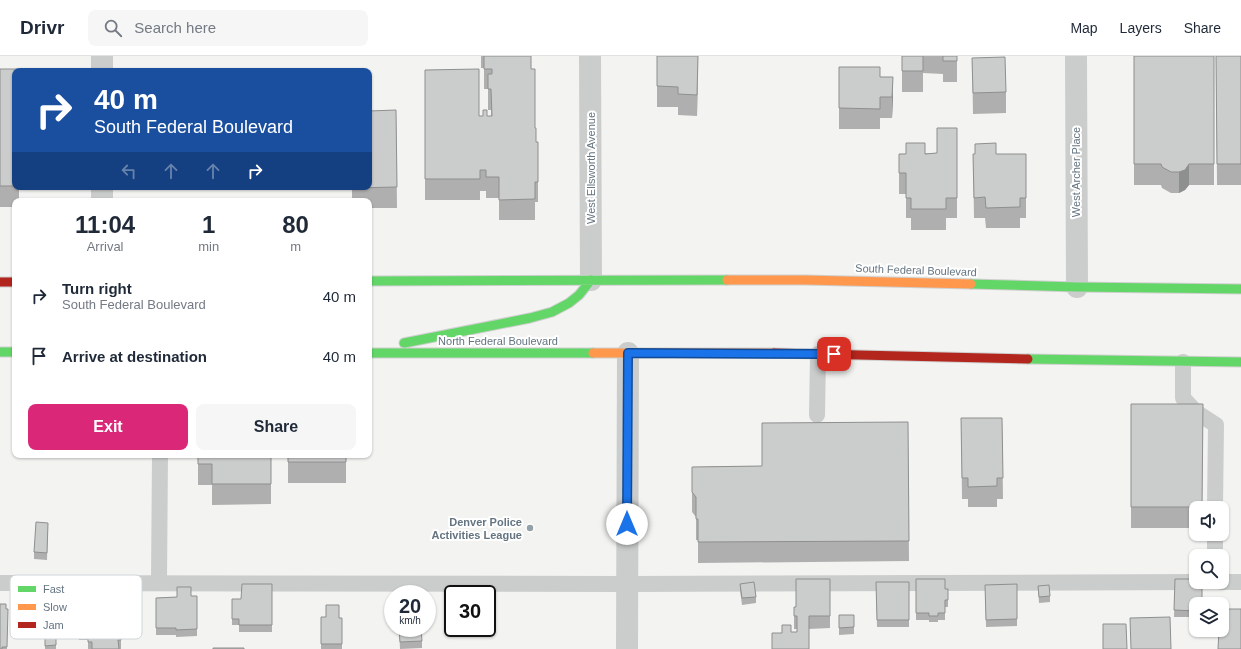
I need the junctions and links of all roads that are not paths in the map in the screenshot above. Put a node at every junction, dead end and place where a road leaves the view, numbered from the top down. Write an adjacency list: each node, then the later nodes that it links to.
1 (102, 56): 4 (street)
2 (590, 56): 5 (street, West Ellsworth Avenue)
3 (1076, 56): 9 (street, West Archer Place)
4 (102, 68)
5 (591, 280): 6 (main road); 9 (main road, South Federal Boulevard); 11 (main road)
6 (372, 281)
7 (0, 282): 8 (main road)
8 (12, 282)
9 (1077, 287): 10 (main road, South Federal Boulevard)
10 (1241, 289)
11 (372, 348)
12 (0, 352): 13 (main road)
13 (12, 352)
14 (372, 353): 15 (main road, North Federal Boulevard)
15 (628, 353): 16 (main road); 27 (street)
16 (818, 354): 17 (main road); 19 (lane)
17 (1183, 362): 18 (main road); 21 (lane)
18 (1241, 362)
19 (817, 415)
20 (160, 458): 26 (lane)
21 (1215, 501)
22 (1189, 582): 27 (lane)
23 (1229, 582): 24 (lane)
24 (1241, 582)
25 (142, 583): 26 (lane)
26 (159, 583): 27 (lane)
27 (627, 584): 28 (street)
28 (627, 649)

